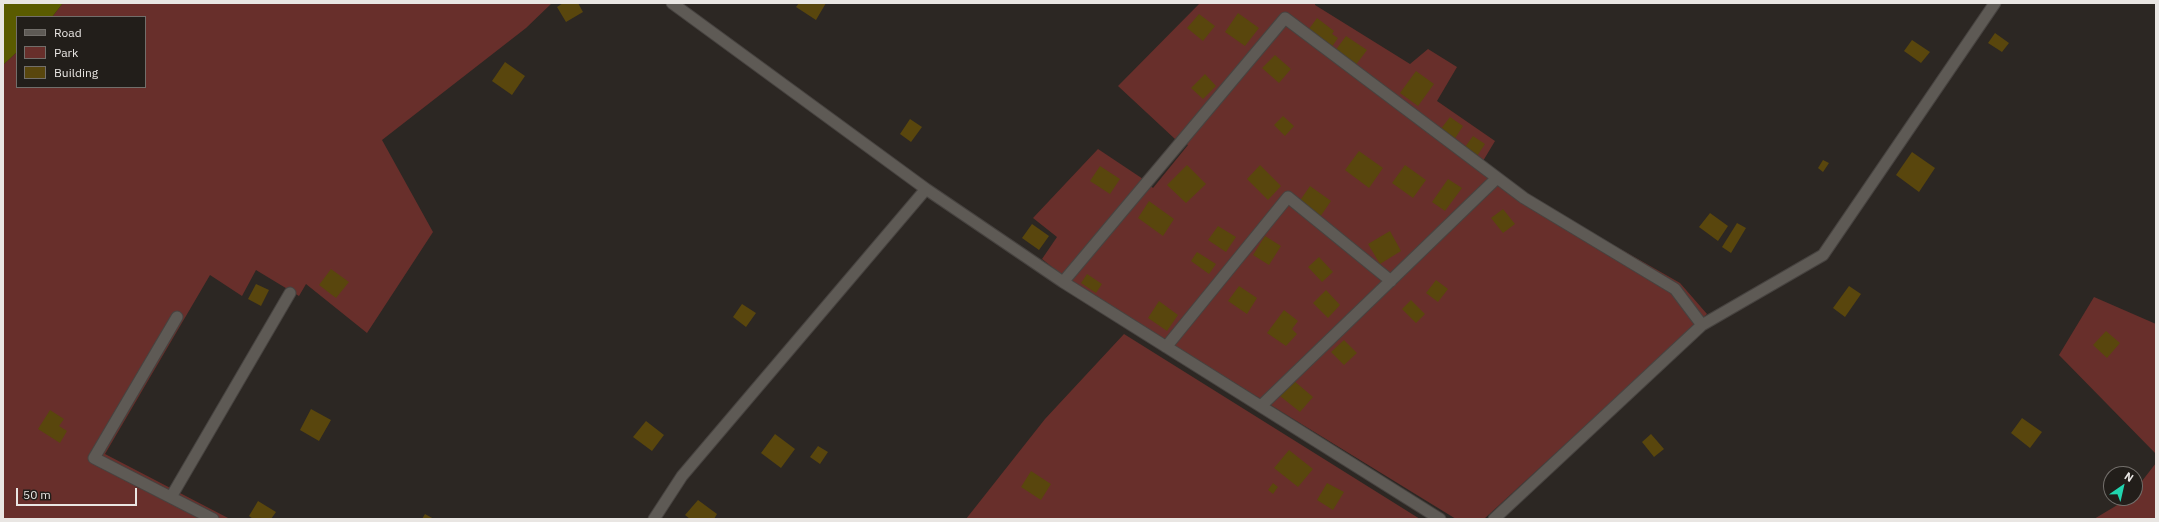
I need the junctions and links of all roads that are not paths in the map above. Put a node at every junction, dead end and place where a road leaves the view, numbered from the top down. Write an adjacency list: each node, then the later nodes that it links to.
1 (672, 3): 4 (street)
2 (1995, 3): 9 (street)
3 (1497, 178): 5 (street); 6 (street); 9 (street)
4 (926, 189): 6 (street); 14 (street)
5 (1391, 281): 10 (street); 11 (street)
6 (1062, 282): 10 (street)
7 (290, 293): 12 (street)
8 (177, 317): 12 (street)
9 (1702, 324): 16 (street)
10 (1166, 347): 11 (street)
11 (1261, 406): 15 (street)
12 (171, 497): 13 (street)
13 (213, 519)
14 (654, 519)
15 (1440, 519)
16 (1494, 519)

